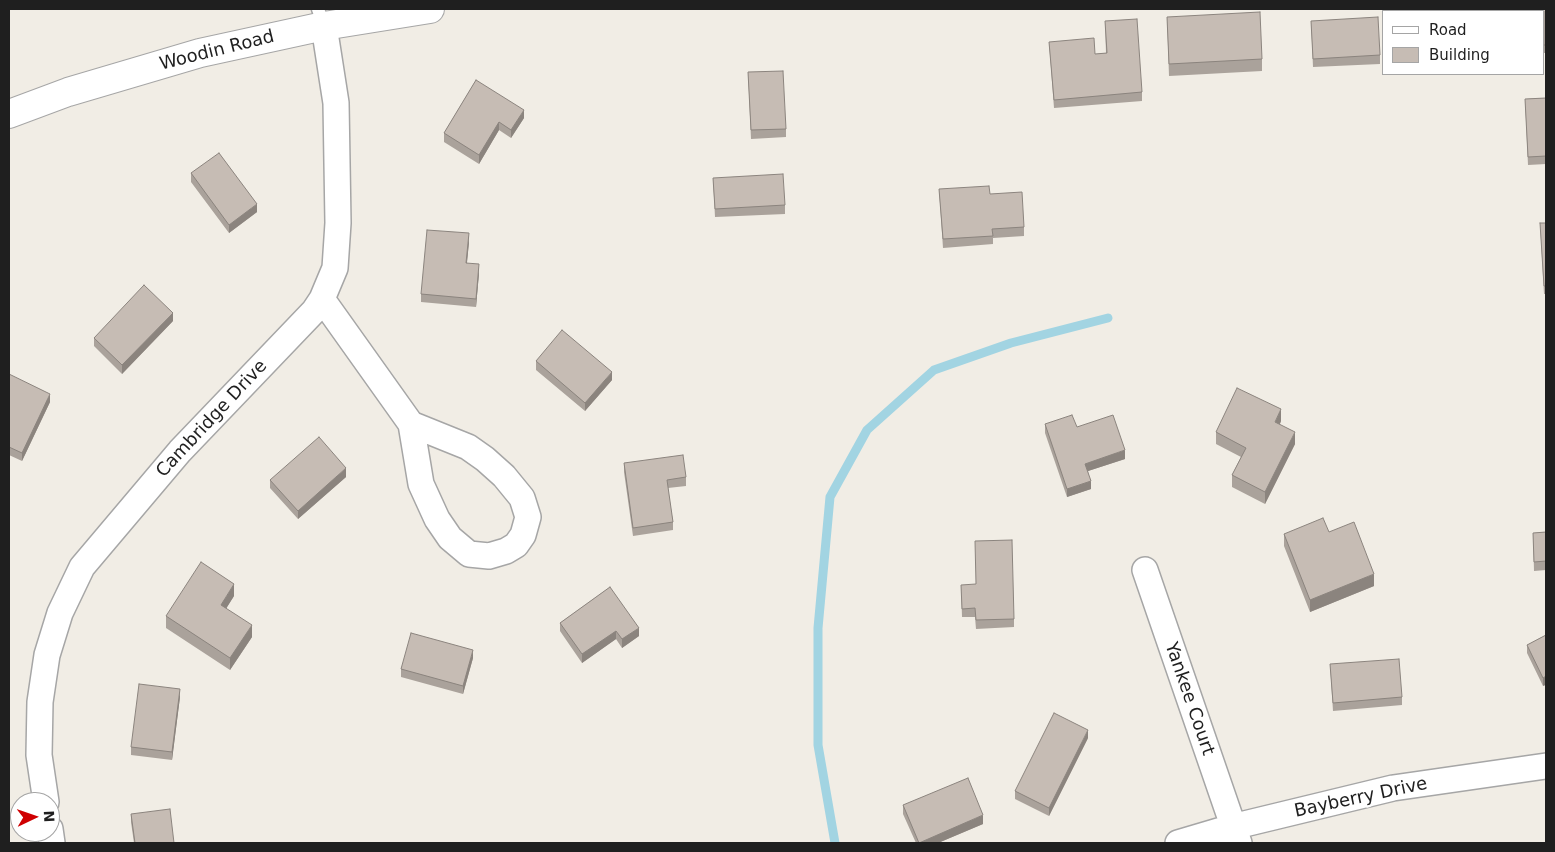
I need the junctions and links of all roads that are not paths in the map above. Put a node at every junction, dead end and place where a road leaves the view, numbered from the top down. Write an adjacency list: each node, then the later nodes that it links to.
1 (430, 9): 2 (street, Woodin Road)
2 (321, 18): 3 (street, Woodin Road); 4 (street, Cambridge Drive)
3 (9, 114)
4 (322, 299): 5 (street); 8 (street, Cambridge Drive)
5 (411, 424): 5 (street)
6 (1145, 570): 9 (street, Yankee Court)
7 (1546, 766): 9 (street, Bayberry Drive)
8 (45, 792)
9 (1236, 835): 10 (street, Bayberry Drive)
10 (1178, 843)

